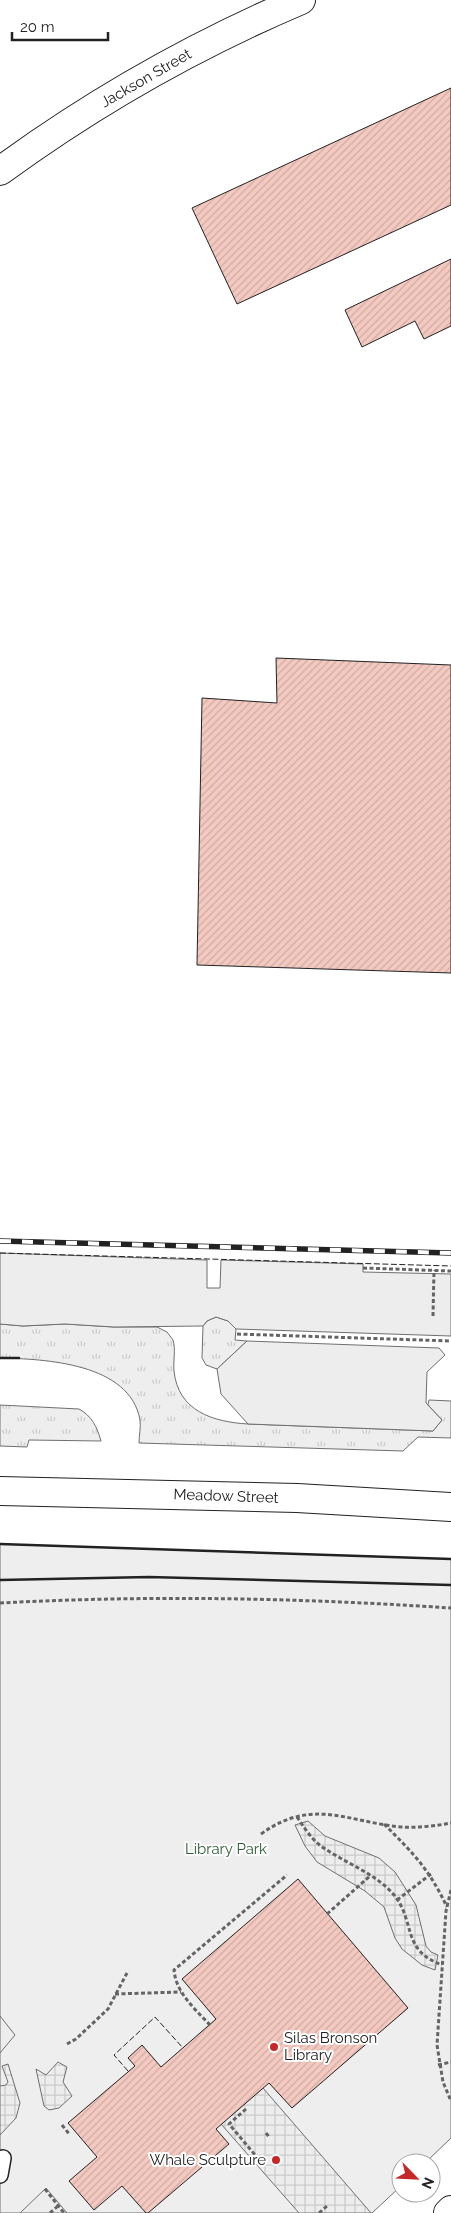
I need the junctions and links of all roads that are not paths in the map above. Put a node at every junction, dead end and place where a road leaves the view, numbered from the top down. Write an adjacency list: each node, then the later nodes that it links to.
1 (301, 0): 2 (main road, Jackson Street)
2 (0, 171)
3 (0, 1491): 4 (main road, Meadow Street)
4 (451, 1508)
5 (3, 2158): 6 (lane)
6 (0, 2175)
7 (451, 2210): 8 (main road)
8 (448, 2213)

